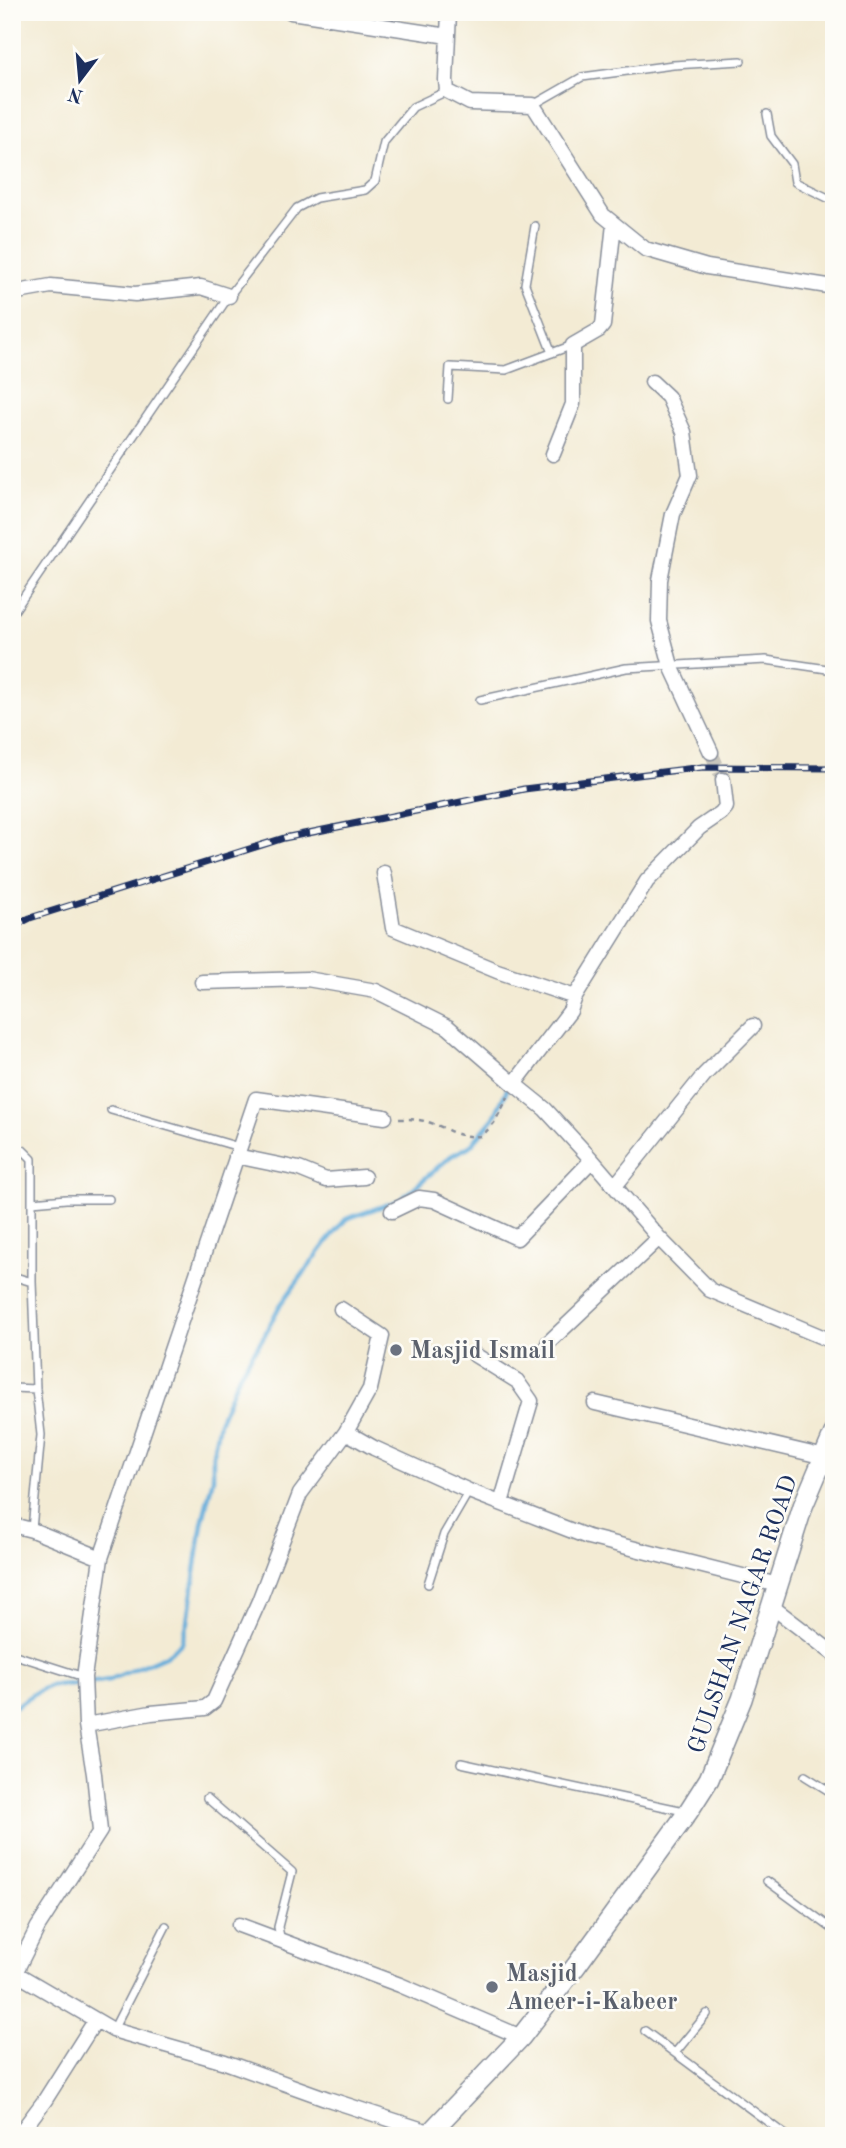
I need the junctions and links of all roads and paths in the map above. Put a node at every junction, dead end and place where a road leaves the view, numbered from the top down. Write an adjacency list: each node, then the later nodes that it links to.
1 (291, 12): 3 (street)
2 (449, 12): 3 (street)
3 (448, 36): 5 (street)
4 (741, 61): 6 (lane)
5 (447, 91): 6 (street); 13 (lane)
6 (533, 105): 9 (street)
7 (767, 114): 8 (lane)
8 (834, 201)
9 (614, 224): 11 (street); 14 (street)
10 (535, 226): 15 (lane)
11 (834, 287)
12 (12, 293): 13 (street)
13 (229, 296): 19 (lane)
14 (573, 345): 15 (lane); 18 (street)
15 (552, 354): 17 (lane)
16 (652, 382): 20 (street)
17 (448, 399)
18 (553, 454)
19 (12, 614)
20 (671, 666): 21 (lane); 22 (lane); 23 (street)
21 (834, 670)
22 (480, 700)
23 (711, 752)
24 (723, 780): 27 (street)
25 (384, 873): 27 (street)
26 (202, 982): 29 (street)
27 (575, 997): 29 (street)
28 (753, 1026): 36 (street)
29 (514, 1084): 31 (path); 34 (street)
30 (111, 1110): 33 (lane)
31 (385, 1117): 33 (street)
32 (12, 1148): 38 (lane)
33 (237, 1152): 35 (street); 57 (street)
34 (592, 1160): 36 (street); 39 (street)
35 (364, 1177)
36 (615, 1186): 40 (street)
37 (109, 1199): 38 (lane)
38 (32, 1202): 42 (lane)
39 (392, 1211)
40 (659, 1238): 44 (street); 45 (street)
41 (12, 1276): 42 (lane)
42 (32, 1282): 48 (lane)
43 (341, 1309): 50 (street)
44 (834, 1342)
45 (548, 1343)
46 (475, 1355): 54 (street)
47 (12, 1388): 48 (lane)
48 (36, 1389): 56 (lane)
49 (595, 1403): 52 (street)
50 (346, 1432): 53 (street); 64 (street)
51 (834, 1433): 52 (street, GULSHAN NAGAR ROAD)
52 (825, 1457): 59 (street, GULSHAN NAGAR ROAD)
53 (469, 1491): 54 (street); 58 (lane)
54 (501, 1503): 59 (street)
55 (12, 1525): 56 (street)
56 (32, 1530): 57 (street)
57 (101, 1558): 63 (street)
58 (428, 1584)
59 (778, 1585): 60 (street, GULSHAN NAGAR ROAD)
60 (771, 1606): 62 (street); 69 (street, GULSHAN NAGAR ROAD)
61 (12, 1654): 63 (lane)
62 (834, 1654)
63 (84, 1677): 64 (street)
64 (86, 1725): 75 (street)
65 (461, 1763): 69 (lane)
66 (805, 1776): 67 (lane)
67 (834, 1794)
68 (207, 1798): 74 (lane)
69 (688, 1812): 80 (street, GULSHAN NAGAR ROAD)
70 (767, 1881): 73 (lane)
71 (239, 1925): 74 (street)
72 (166, 1926): 78 (lane)
73 (834, 1930)
74 (281, 1941): 80 (street)
75 (14, 1972): 77 (street)
76 (707, 2014): 81 (lane)
77 (95, 2021): 78 (street); 83 (street)
78 (113, 2030): 82 (street)
79 (645, 2031): 81 (lane)
80 (521, 2037): 82 (street, GULSHAN NAGAR ROAD)
81 (675, 2053): 84 (lane)
82 (428, 2134)
83 (18, 2136)
84 (787, 2136)

